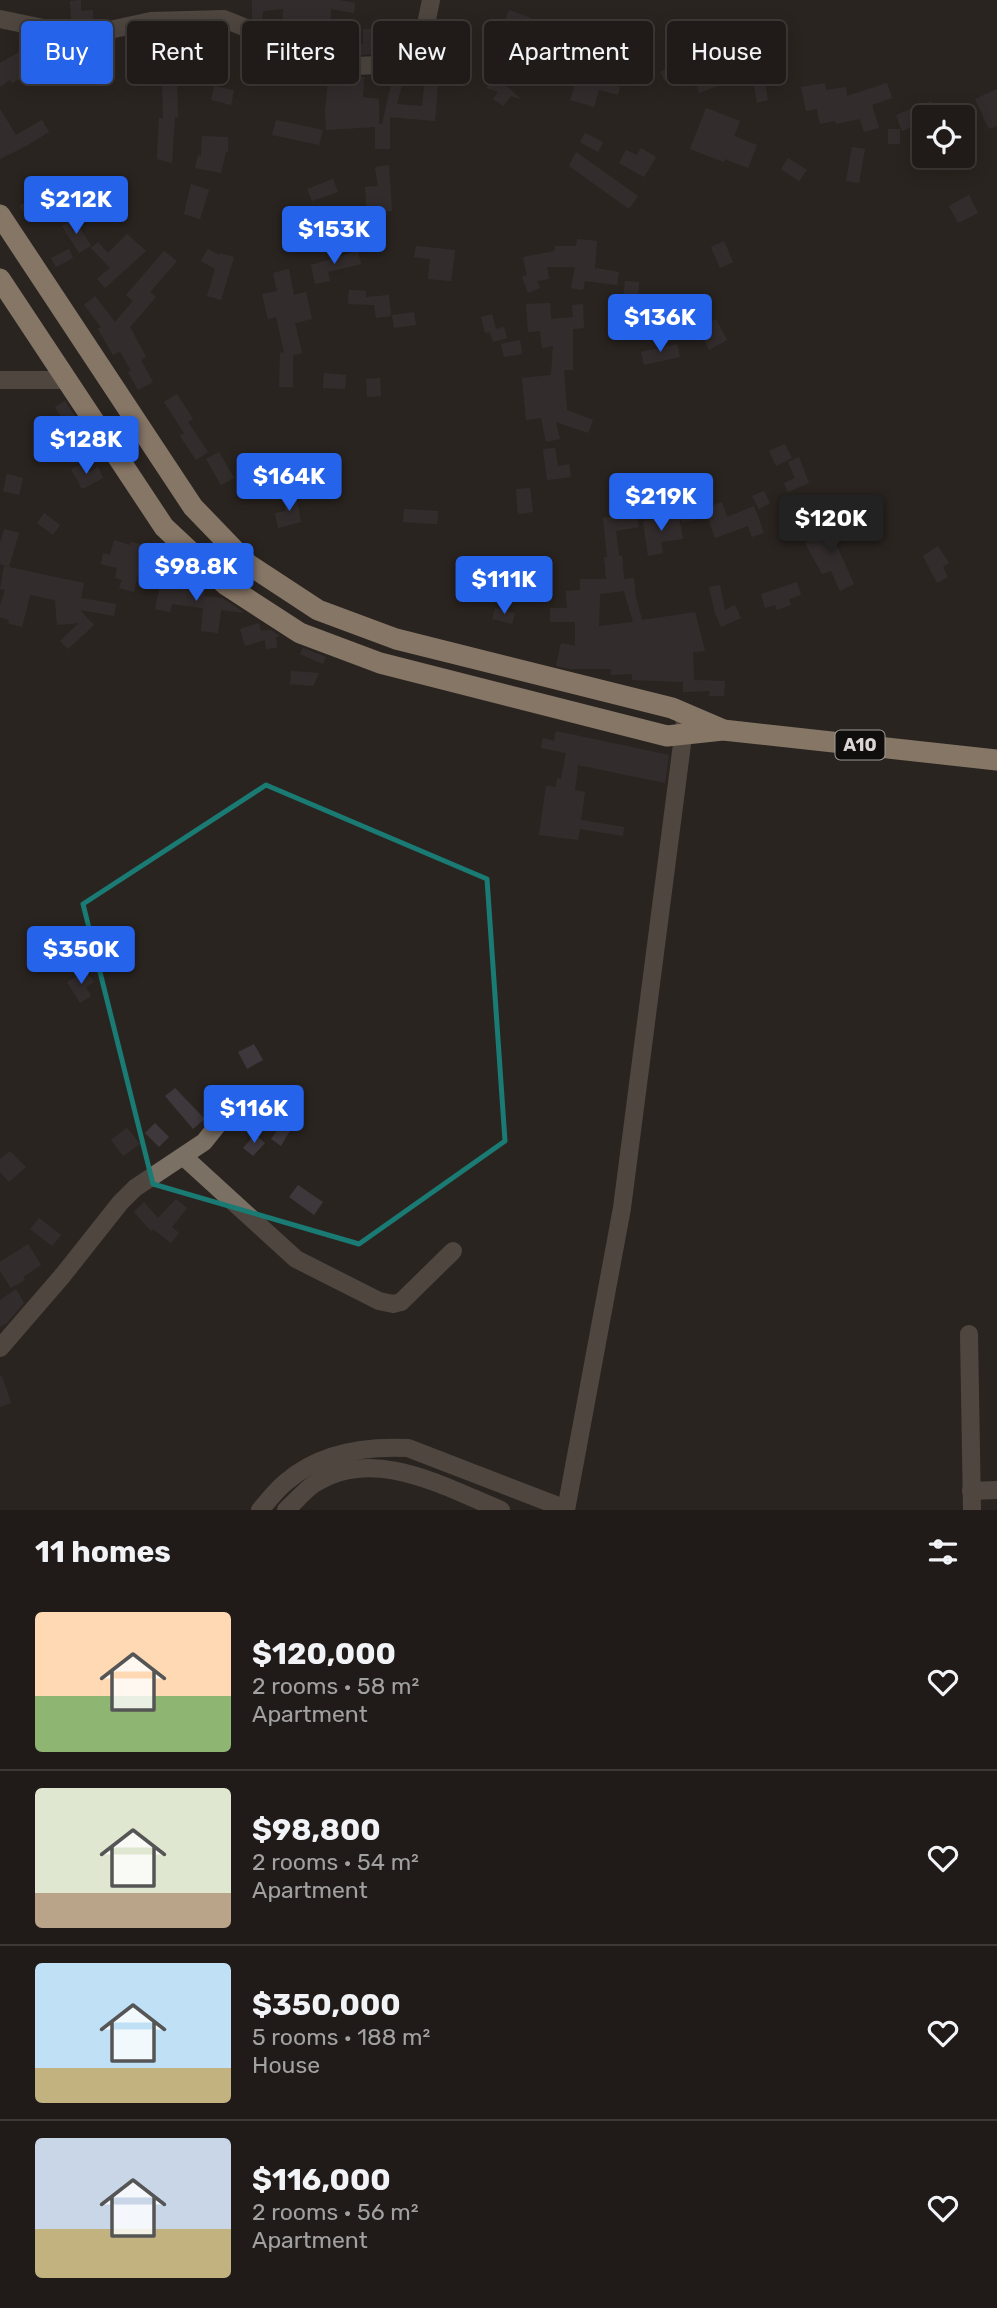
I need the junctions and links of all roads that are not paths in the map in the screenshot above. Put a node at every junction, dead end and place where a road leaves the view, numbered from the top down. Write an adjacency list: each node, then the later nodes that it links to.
1 (431, 0): 2 (street)
2 (0, 19)
3 (0, 215): 5 (highway, A10)
4 (0, 279): 6 (highway, A10)
5 (89, 350): 6 (highway); 8 (highway, A10)
6 (62, 374): 7 (street); 9 (highway, A10)
7 (0, 380)
8 (193, 507): 9 (highway); 10 (highway, A10)
9 (164, 527): 10 (highway, A10)
10 (684, 724): 11 (highway, A10); 24 (street)
11 (997, 760)
12 (232, 1107): 13 (street)
13 (184, 1157): 14 (street); 16 (street)
14 (453, 1251)
15 (969, 1334): 20 (street)
16 (0, 1348)
17 (422, 1454): 18 (street); 21 (street); 24 (street)
18 (414, 1474): 22 (street); 23 (street)
19 (997, 1490): 20 (street)
20 (971, 1491): 25 (street)
21 (260, 1510)
22 (286, 1510)
23 (501, 1510)
24 (566, 1510)
25 (972, 1510)

